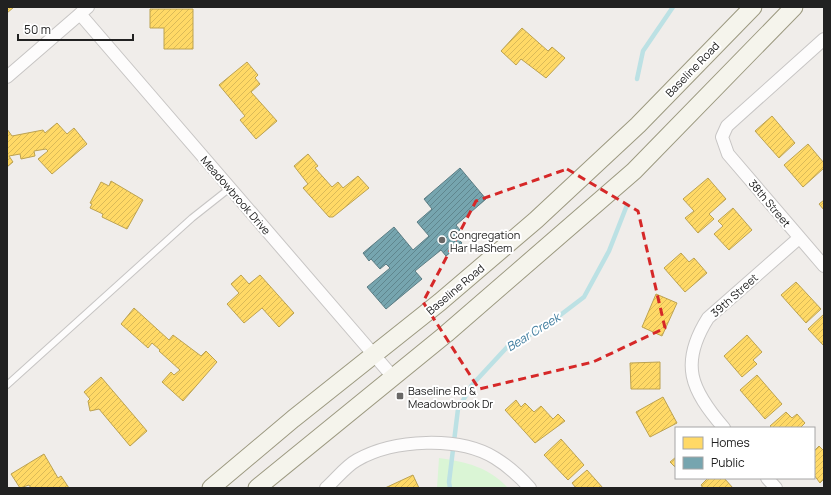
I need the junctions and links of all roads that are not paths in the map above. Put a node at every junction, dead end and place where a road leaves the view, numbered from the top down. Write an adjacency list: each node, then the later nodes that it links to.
1 (753, 7): 9 (main road, Baseline Road)
2 (794, 7): 10 (main road)
3 (84, 10): 5 (street); 6 (street, Meadowbrook Drive)
4 (824, 39): 7 (street, 38th Street)
5 (7, 77)
6 (230, 188): 9 (street, Meadowbrook Drive); 11 (lane)
7 (799, 238): 8 (street, 38th Street); 12 (street, 39th Street)
8 (824, 266)
9 (374, 354): 10 (street, Meadowbrook Drive); 14 (main road, Baseline Road)
10 (393, 376): 15 (main road)
11 (7, 385)
12 (723, 427)
13 (768, 479): 18 (street)
14 (210, 488)
15 (257, 488)
16 (326, 488): 17 (street)
17 (530, 488)
18 (776, 488)

